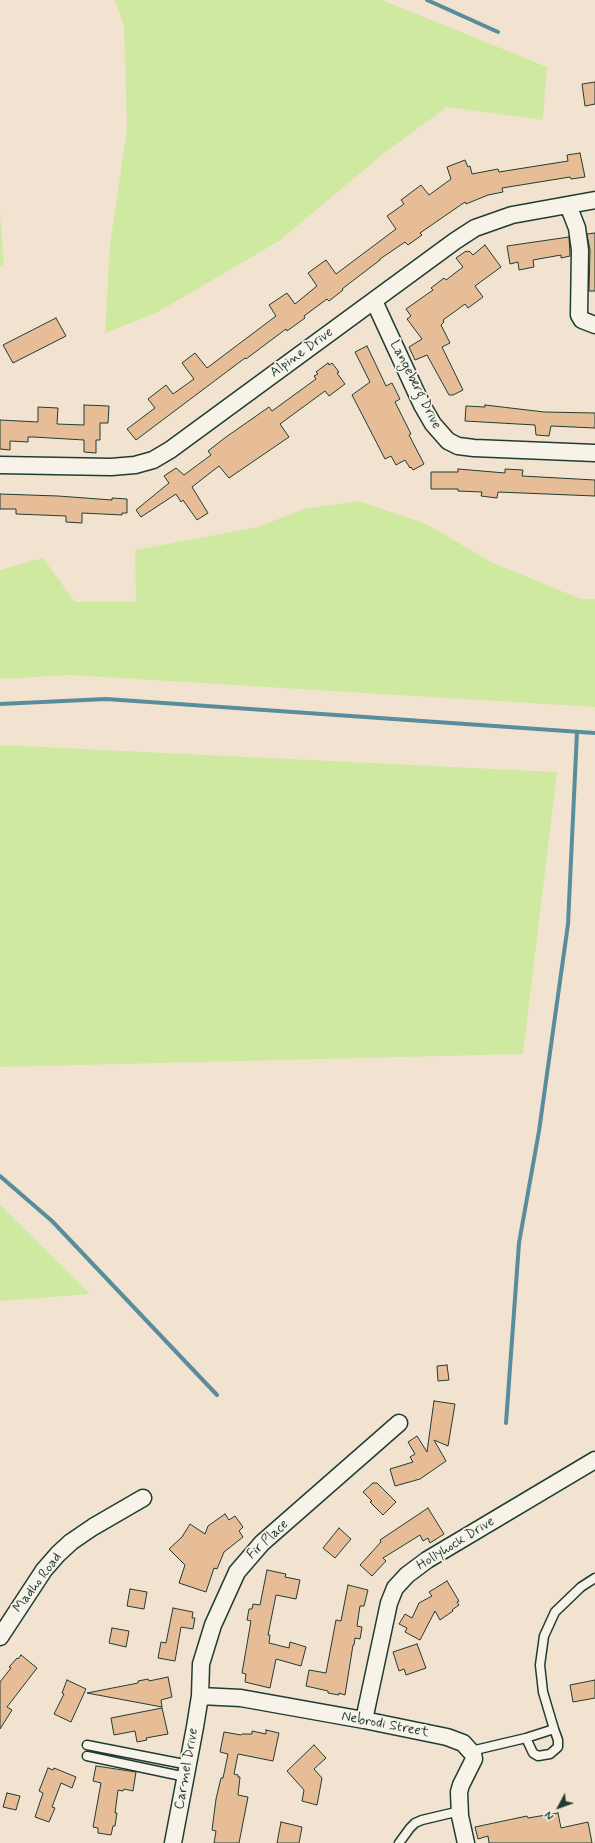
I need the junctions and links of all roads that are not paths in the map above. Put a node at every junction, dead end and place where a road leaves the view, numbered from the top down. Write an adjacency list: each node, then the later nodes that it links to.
1 (595, 200): 2 (street, Alpine Drive)
2 (568, 205): 3 (street, Alpine Drive); 4 (street)
3 (374, 301): 5 (street, Langeberg Drive); 6 (street, Alpine Drive)
4 (595, 325)
5 (595, 453)
6 (0, 465)
7 (399, 1423): 12 (street, Fir Place)
8 (595, 1460): 13 (street, Hollyhock Drive)
9 (143, 1498): 11 (street, Madho Road)
10 (595, 1578): 14 (lane)
11 (0, 1637)
12 (200, 1696): 13 (street, Nebrodi Street); 19 (street, Carmel Drive)
13 (364, 1720): 17 (street, Nebrodi Street)
14 (554, 1729): 15 (lane); 15 (lane)
15 (526, 1738): 17 (lane)
16 (87, 1745): 19 (lane)
17 (471, 1751): 20 (street)
18 (87, 1756): 19 (lane)
19 (188, 1771): 21 (street, Carmel Drive)
20 (460, 1811): 22 (lane); 23 (street)
21 (173, 1843)
22 (399, 1843)
23 (466, 1843)

